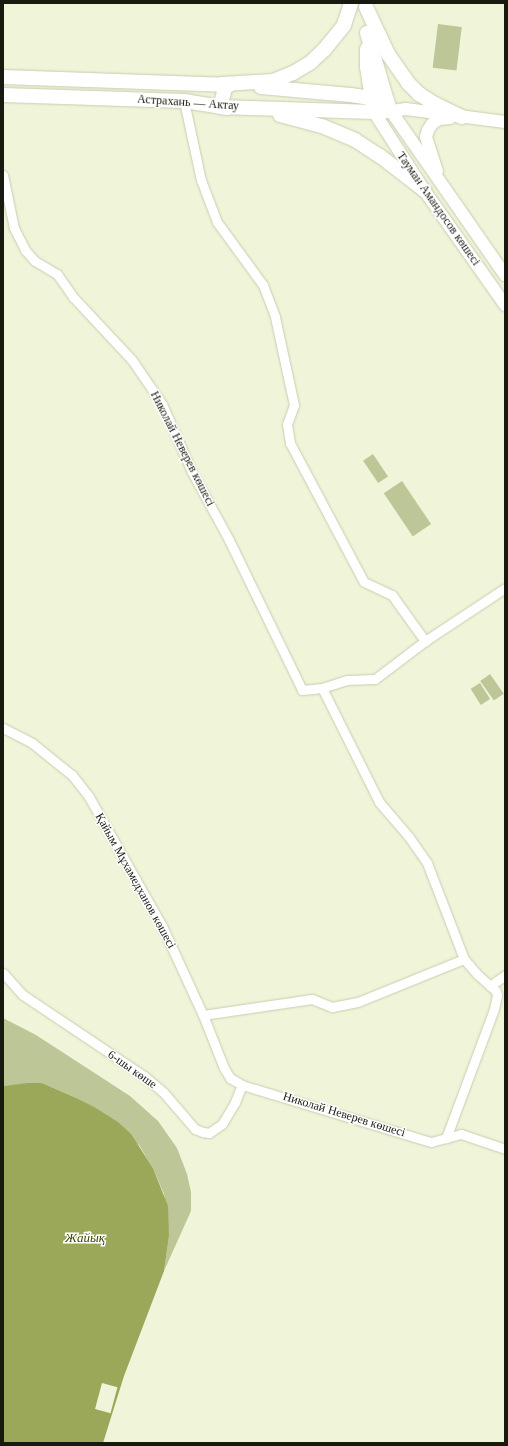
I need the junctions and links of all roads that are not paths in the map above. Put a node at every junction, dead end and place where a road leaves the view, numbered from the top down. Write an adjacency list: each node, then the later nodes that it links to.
1 (351, 3): 5 (highway)
2 (366, 5): 3 (highway); 12 (highway)
3 (367, 33): 7 (highway); 10 (highway)
4 (3, 77): 5 (highway, Астрахань — Актау)
5 (222, 84): 7 (highway, Астрахань — Актау); 9 (highway)
6 (3, 95): 8 (highway, Астрахань — Актау)
7 (371, 97): 10 (highway, Астрахань — Актау); 11 (highway)
8 (184, 101): 9 (highway, Астрахань — Актау); 20 (street)
9 (220, 106): 11 (highway, Астрахань — Актау); 16 (highway)
10 (393, 107): 11 (highway, Астрахань — Актау); 12 (main road); 15 (main road, Тауман Амандосов көшесі)
11 (374, 112): 16 (main road, Тауман Амандосов көшесі)
12 (462, 117): 13 (main road); 15 (main road)
13 (505, 122)
14 (3, 175): 21 (street, Николай Неверев көшесі)
15 (439, 180): 17 (main road, Тауман Амандосов көшесі)
16 (424, 190): 18 (main road, Тауман Амандосов көшесі)
17 (505, 276)
18 (505, 305)
19 (505, 588): 20 (street, Николай Неверев көшесі)
20 (425, 641): 21 (street, Николай Неверев көшесі)
21 (322, 688): 23 (street)
22 (3, 728): 27 (street, Қайым Мұхамедханов көшесi)
23 (464, 959): 26 (street); 27 (street)
24 (3, 973): 28 (street, 6-шы көше)
25 (505, 975): 26 (street)
26 (490, 986): 29 (street)
27 (203, 1015): 28 (street, Қайым Мұхамедханов көшесi)
28 (242, 1084): 29 (street, Николай Неверев көшесі)
29 (446, 1138): 30 (street, Николай Неверев көшесі)
30 (505, 1149)

